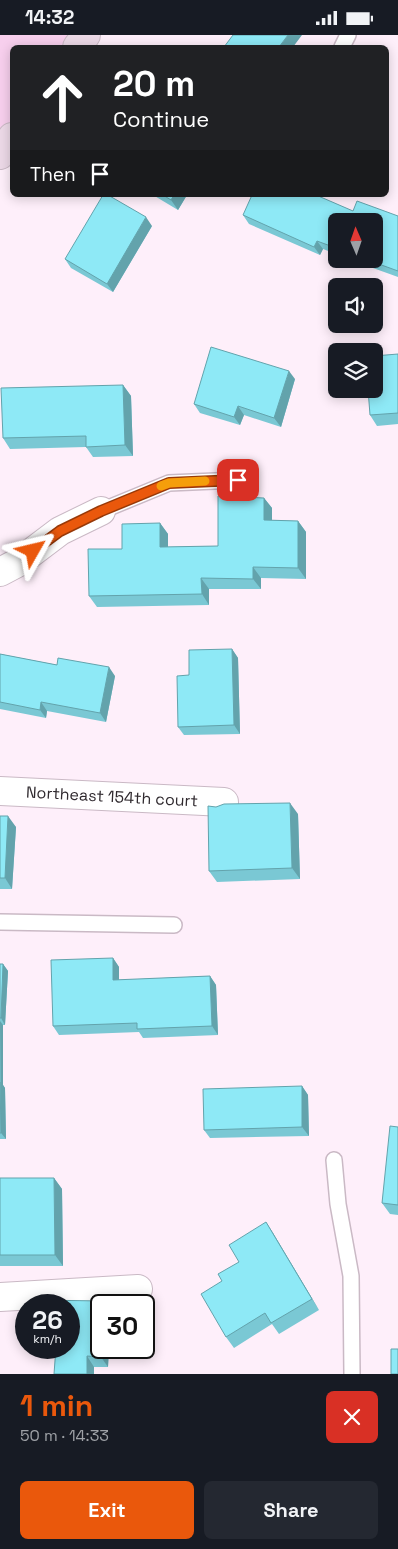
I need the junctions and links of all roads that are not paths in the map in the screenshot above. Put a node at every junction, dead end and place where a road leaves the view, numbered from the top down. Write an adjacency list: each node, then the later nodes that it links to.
1 (10, 140): 2 (main road)
2 (0, 155)
3 (238, 480): 4 (lane)
4 (101, 511): 5 (street)
5 (0, 572)
6 (0, 791): 7 (street, Northeast 154th court)
7 (224, 802)
8 (0, 922): 9 (lane)
9 (174, 925)
10 (334, 1160): 13 (lane)
11 (138, 1289): 12 (street)
12 (0, 1297)
13 (352, 1374)

